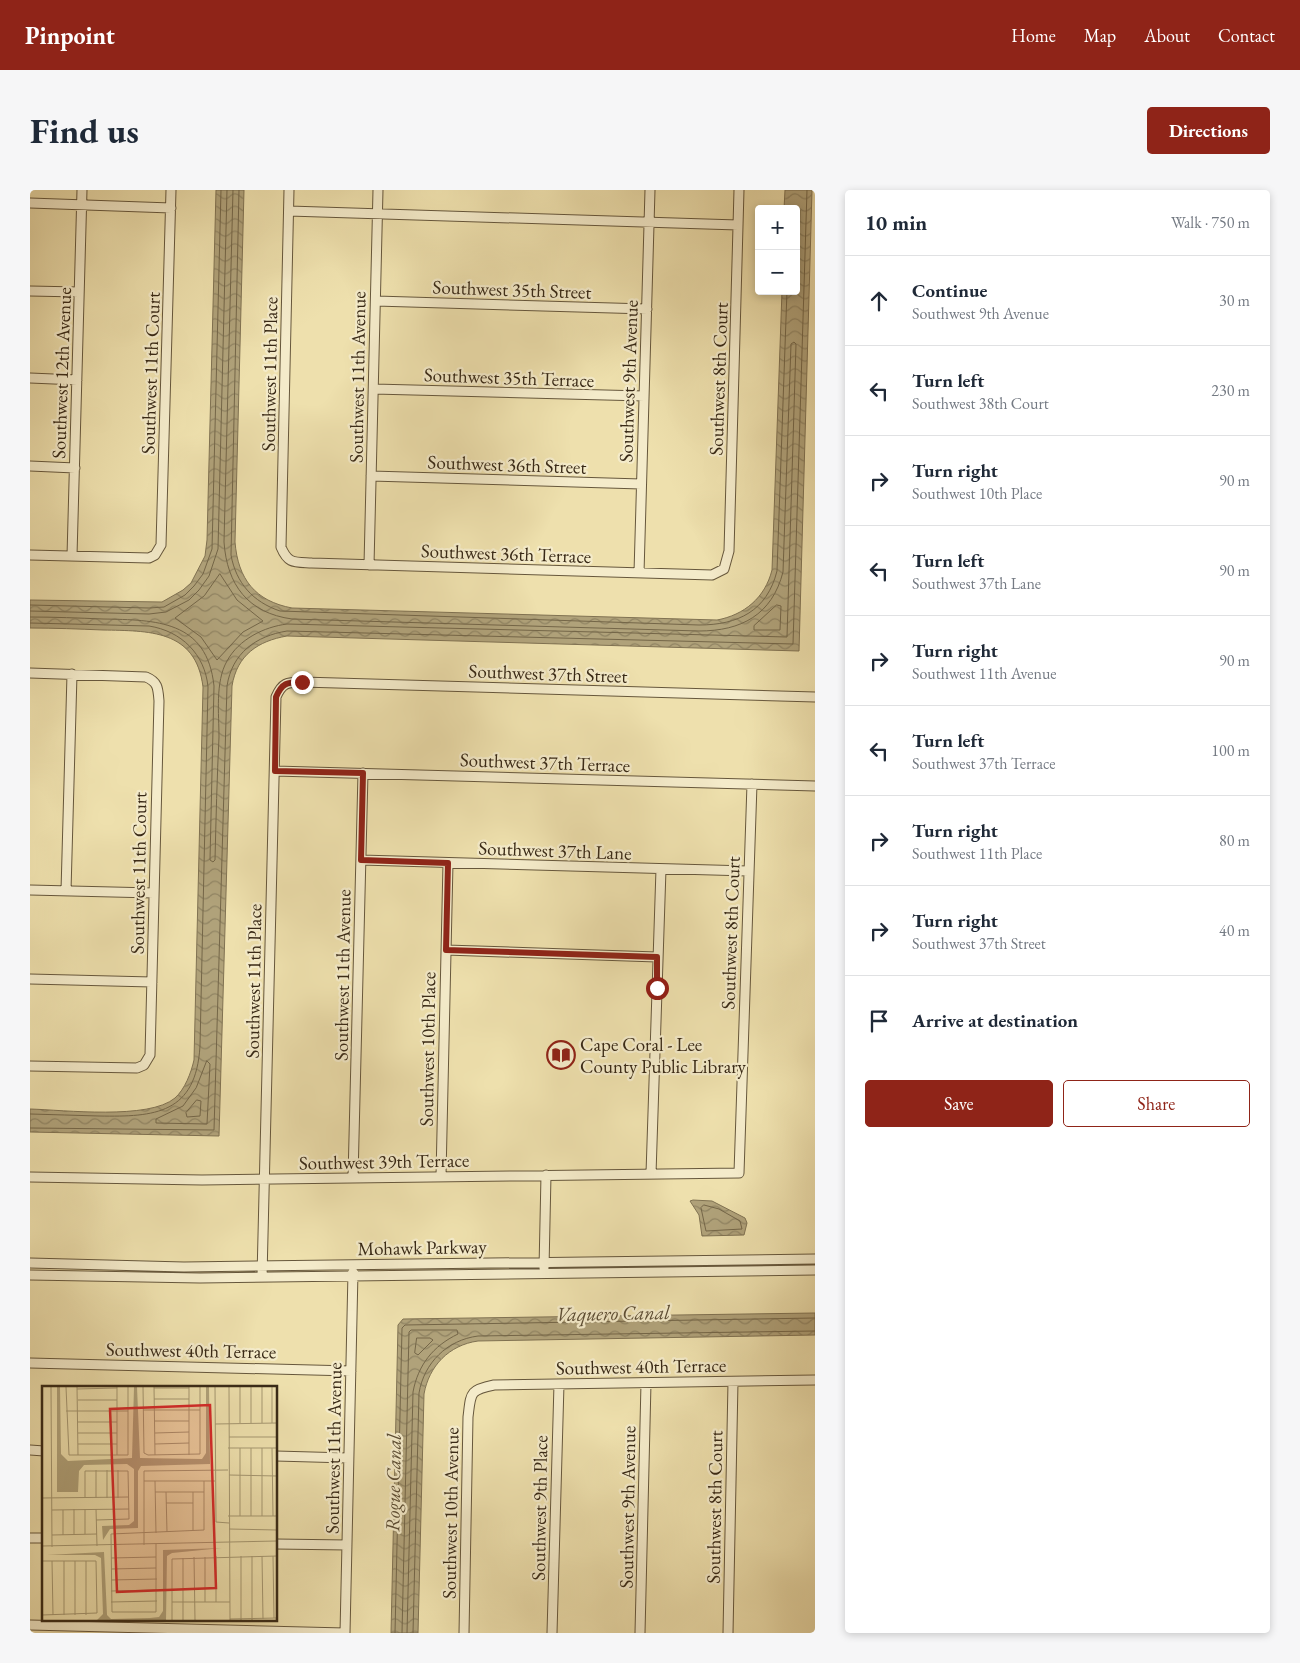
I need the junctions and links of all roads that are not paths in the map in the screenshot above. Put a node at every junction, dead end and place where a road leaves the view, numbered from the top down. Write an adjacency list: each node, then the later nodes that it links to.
1 (82, 190): 8 (street, Southwest 12th Avenue)
2 (171, 190): 9 (street, Southwest 11th Court)
3 (289, 190): 10 (street, Southwest 11th Place)
4 (378, 190): 11 (street, Southwest 11th Avenue)
5 (650, 190): 12 (street, Southwest 9th Avenue)
6 (740, 190): 13 (street, Southwest 8th Court)
7 (30, 203): 8 (street)
8 (82, 205): 9 (street); 15 (street, Southwest 12th Avenue)
9 (171, 208): 27 (street, Southwest 11th Court)
10 (289, 211): 11 (street); 28 (street, Southwest 11th Place)
11 (378, 214): 12 (street); 16 (street, Southwest 11th Avenue)
12 (649, 222): 13 (street); 17 (street, Southwest 9th Avenue)
13 (738, 224): 30 (street, Southwest 8th Court)
14 (30, 291): 15 (street)
15 (79, 292): 19 (street, Southwest 12th Avenue)
16 (376, 301): 17 (street, Southwest 35th Street); 20 (street, Southwest 11th Avenue)
17 (647, 309): 21 (street, Southwest 9th Avenue)
18 (30, 378): 19 (street)
19 (77, 380): 23 (street, Southwest 12th Avenue)
20 (374, 389): 21 (street, Southwest 35th Terrace); 24 (street, Southwest 11th Avenue)
21 (644, 396): 25 (street, Southwest 9th Avenue)
22 (30, 466): 23 (street)
23 (75, 468): 27 (street, Southwest 12th Avenue)
24 (371, 476): 25 (street, Southwest 36th Street); 29 (street, Southwest 11th Avenue)
25 (642, 484): 31 (street, Southwest 9th Avenue)
26 (30, 555): 27 (street)
27 (72, 556)
28 (286, 558): 29 (street, Southwest 36th Terrace)
29 (369, 565): 31 (street, Southwest 36th Terrace)
30 (724, 569): 31 (street, Southwest 36th Terrace)
31 (639, 573)
32 (30, 672): 33 (street)
33 (72, 674): 45 (street); 46 (street, Southwest 11th Court)
34 (281, 686): 35 (street, Southwest 37th Street); 36 (street, Southwest 11th Place)
35 (815, 697)
36 (275, 771): 37 (street, Southwest 37th Terrace); 58 (street, Southwest 11th Place)
37 (363, 773): 38 (street, Southwest 37th Terrace); 40 (street, Southwest 11th Avenue)
38 (752, 784): 39 (street, Southwest 37th Terrace); 43 (street, Southwest 8th Court)
39 (815, 786)
40 (361, 860): 41 (street, Southwest 37th Lane); 57 (street, Southwest 11th Avenue)
41 (448, 863): 42 (street, Southwest 37th Lane); 47 (street, Southwest 10th Place)
42 (661, 869): 43 (street, Southwest 37th Lane); 48 (street)
43 (748, 871): 52 (street, Southwest 8th Court)
44 (30, 890): 45 (street)
45 (66, 890): 46 (street)
46 (154, 893): 50 (street, Southwest 11th Court)
47 (446, 950): 48 (street); 55 (street, Southwest 10th Place)
48 (657, 957): 53 (street)
49 (30, 979): 50 (street)
50 (152, 982): 51 (street, Southwest 11th Court)
51 (30, 1066)
52 (738, 1173): 53 (street, Southwest 39th Terrace)
53 (651, 1174): 54 (street, Southwest 39th Terrace)
54 (546, 1175): 55 (street, Southwest 39th Terrace); 60 (street)
55 (441, 1176): 57 (street, Southwest 39th Terrace)
56 (30, 1177): 58 (street, Southwest 39th Terrace)
57 (353, 1178): 58 (street, Southwest 39th Terrace)
58 (264, 1179): 63 (street, Southwest 11th Place)
59 (815, 1259): 60 (street, Mohawk Parkway)
60 (544, 1262): 62 (street, Mohawk Parkway); 65 (street)
61 (30, 1263): 63 (street, Mohawk Parkway)
62 (353, 1264): 63 (street, Mohawk Parkway); 67 (street, Southwest 11th Avenue)
63 (262, 1266): 68 (street, Southwest 11th Place)
64 (815, 1270): 65 (street, Mohawk Parkway)
65 (544, 1273): 67 (street, Mohawk Parkway)
66 (30, 1275): 68 (street, Mohawk Parkway)
67 (353, 1276): 68 (street, Mohawk Parkway); 70 (street, Southwest 11th Avenue)
68 (262, 1277)
69 (30, 1363): 70 (street, Southwest 40th Terrace)
70 (351, 1370): 77 (street, Southwest 11th Avenue)
71 (815, 1380): 72 (street, Southwest 40th Terrace)
72 (733, 1382): 73 (street, Southwest 40th Terrace); 85 (street, Southwest 8th Court)
73 (646, 1383): 74 (street, Southwest 40th Terrace); 84 (street, Southwest 9th Avenue)
74 (559, 1384): 75 (street, Southwest 40th Terrace); 83 (street, Southwest 9th Place)
75 (471, 1394): 82 (street, Southwest 10th Avenue)
76 (278, 1456): 77 (street)
77 (348, 1458): 79 (street, Southwest 11th Avenue)
78 (278, 1544): 79 (street)
79 (347, 1545): 81 (street, Southwest 11th Avenue)
80 (30, 1625): 81 (street)
81 (345, 1633)
82 (464, 1633)
83 (552, 1633)
84 (640, 1633)
85 (728, 1633)

